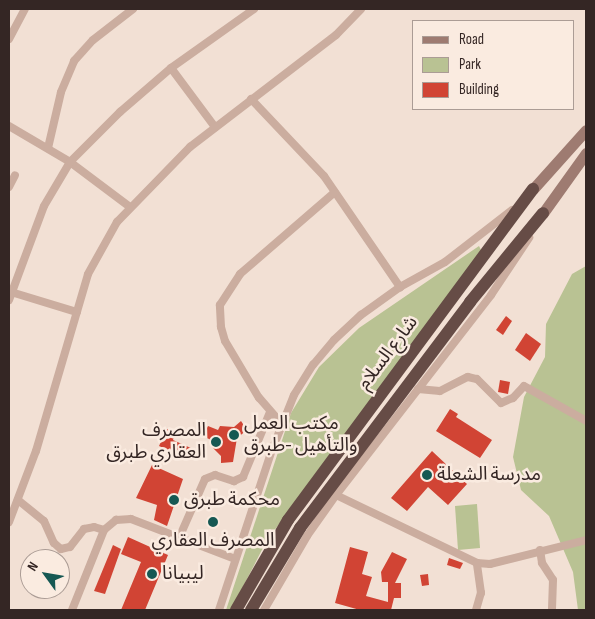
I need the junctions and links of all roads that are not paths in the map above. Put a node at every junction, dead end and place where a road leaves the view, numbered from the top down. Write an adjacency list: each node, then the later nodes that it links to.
1 (25, 9): 5 (street)
2 (133, 9): 11 (street)
3 (254, 9): 6 (street)
4 (361, 9): 7 (street)
5 (9, 39)
6 (171, 68): 9 (street); 13 (street)
7 (251, 99): 9 (street); 17 (street)
8 (9, 126): 11 (street)
9 (215, 127): 18 (street)
10 (586, 130): 16 (main road, شارع السلام)
11 (48, 148): 13 (street)
12 (586, 154): 19 (main road, شارع السلام)
13 (70, 162): 18 (street); 20 (street)
14 (16, 175): 15 (street)
15 (9, 187)
16 (533, 189): 21 (street); 39 (highway, شارع السلام)
17 (335, 192): 21 (street); 25 (street)
18 (130, 207): 23 (street)
19 (543, 213): 24 (street); 40 (highway, شارع السلام)
20 (12, 276): 22 (street)
21 (400, 287): 27 (street)
22 (10, 296): 23 (street)
23 (76, 312): 29 (street)
24 (418, 389): 26 (street); 28 (street)
25 (270, 412): 27 (street); 32 (street)
26 (586, 421)
27 (282, 424): 35 (street)
28 (336, 496): 36 (street); 41 (street)
29 (18, 500): 30 (street); 31 (street)
30 (9, 522)
31 (104, 530): 32 (street); 37 (street)
32 (179, 538): 35 (street)
33 (586, 540): 34 (street)
34 (540, 550): 36 (street); 43 (street)
35 (235, 559): 38 (street)
36 (477, 563): 42 (street)
37 (72, 610)
38 (219, 610)
39 (236, 610)
40 (251, 610)
41 (264, 610)
42 (476, 610)
43 (552, 610)

